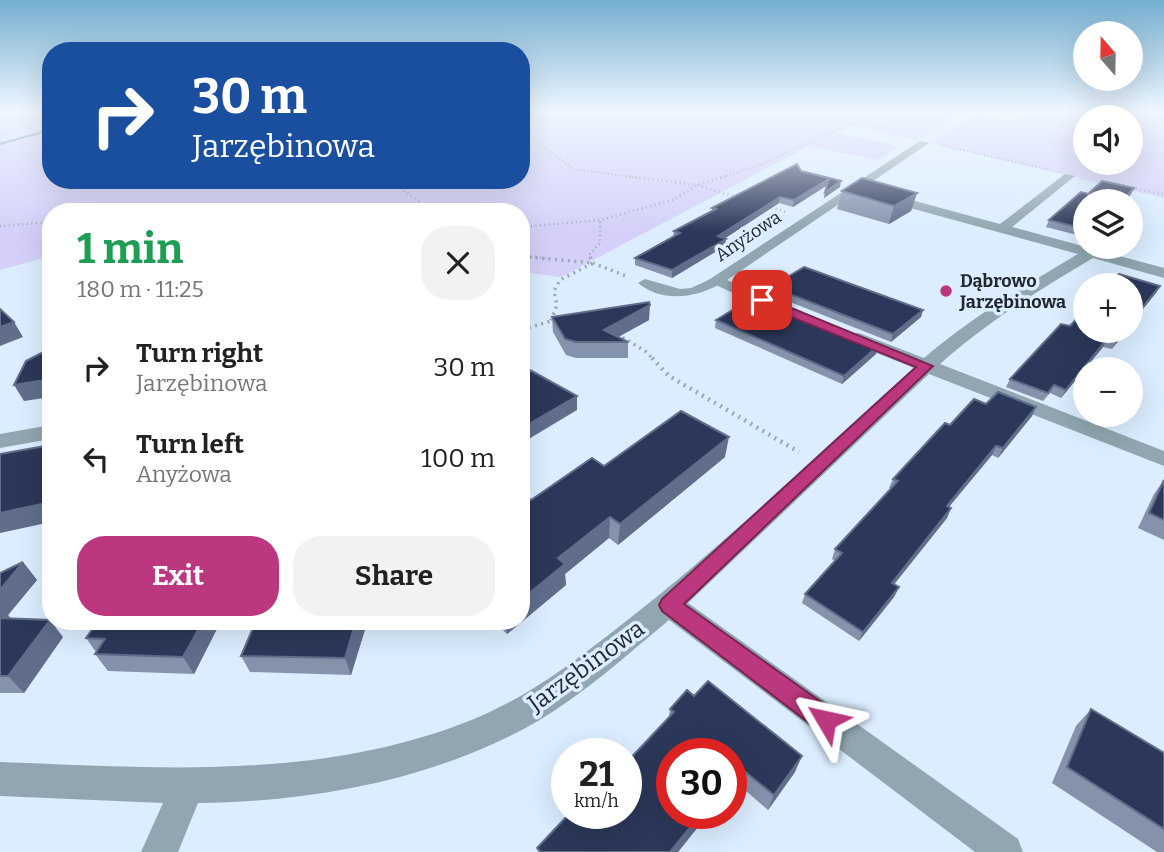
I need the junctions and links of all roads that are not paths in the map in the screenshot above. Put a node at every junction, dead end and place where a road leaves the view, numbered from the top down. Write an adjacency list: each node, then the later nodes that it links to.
1 (910, 152): 3 (street, Anyżowa)
2 (1069, 176): 4 (street)
3 (852, 188): 4 (street); 9 (street, Anyżowa)
4 (1002, 229): 5 (street)
5 (1073, 248)
6 (1081, 259): 13 (street, Jarzębinowa)
7 (1113, 259): 8 (street)
8 (1164, 273)
9 (715, 281): 10 (lane); 11 (street, Anyżowa)
10 (645, 283)
11 (802, 316)
12 (839, 331): 13 (street)
13 (926, 366): 16 (street); 17 (street, Jarzębinowa)
14 (42, 434): 15 (street)
15 (0, 442)
16 (1164, 459)
17 (670, 605): 19 (street, Jarzębinowa); 21 (street)
18 (0, 779): 19 (street, Jarzębinowa)
19 (188, 786): 20 (street)
20 (159, 852)
21 (1005, 852)

